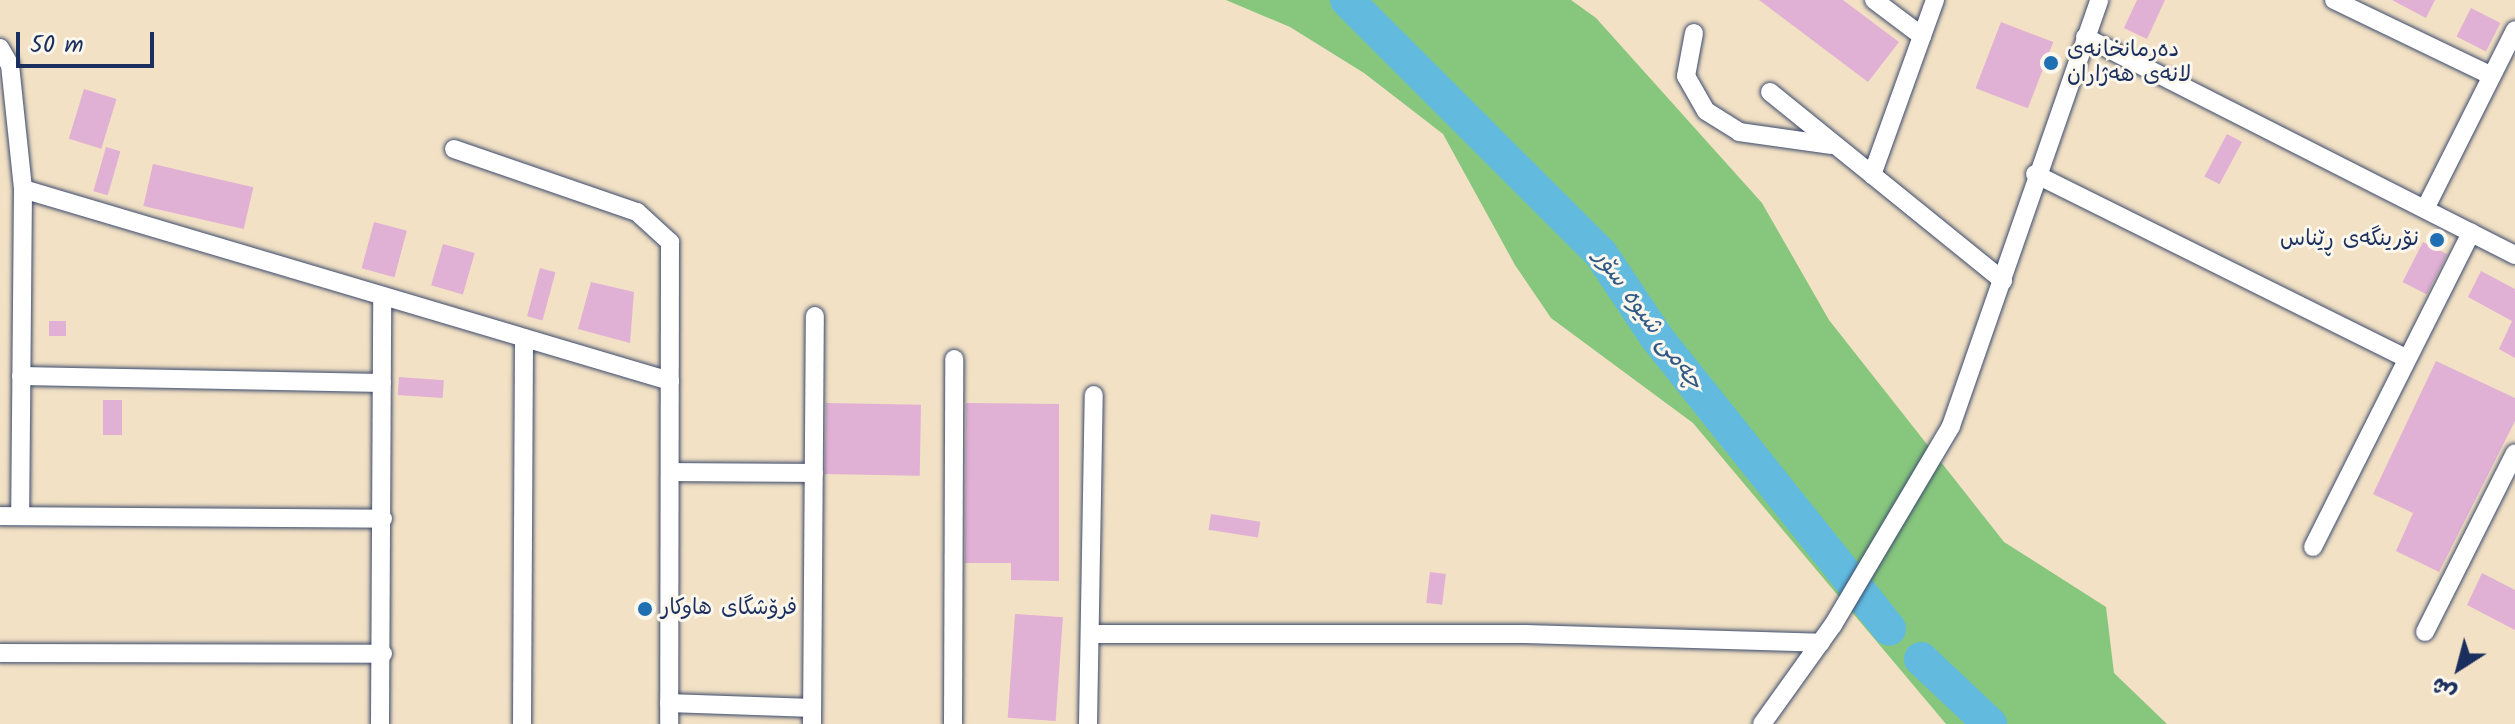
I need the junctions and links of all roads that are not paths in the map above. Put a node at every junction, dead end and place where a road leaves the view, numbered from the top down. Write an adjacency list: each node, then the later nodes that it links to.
1 (1874, 0): 7 (street)
2 (1935, 0): 7 (street)
3 (2099, 0): 8 (street)
4 (2334, 0): 10 (street)
5 (2515, 30): 10 (street)
6 (1694, 33): 12 (street)
7 (1922, 36): 15 (street)
8 (2085, 37): 14 (street); 17 (street)
9 (0, 48): 16 (street)
10 (2492, 76): 17 (street)
11 (1770, 92): 12 (street)
12 (1836, 147): 15 (street)
13 (454, 149): 27 (street)
14 (2035, 174): 20 (street); 25 (street)
15 (1872, 175): 20 (street)
16 (23, 189): 21 (street); 26 (street)
17 (2425, 209): 18 (street)
18 (2471, 233): 19 (street); 25 (street)
19 (2515, 255)
20 (2003, 281): 39 (street)
21 (382, 296): 23 (street); 28 (street)
22 (815, 316): 32 (street)
23 (524, 338): 27 (street); 45 (street)
24 (954, 359): 47 (street)
25 (2407, 359): 36 (street)
26 (21, 376): 28 (street); 34 (street)
27 (670, 381): 31 (street)
28 (382, 383): 35 (street)
29 (1094, 395): 38 (street)
30 (2515, 453): 37 (street)
31 (670, 472): 32 (street); 42 (street)
32 (814, 473): 43 (street)
33 (0, 516): 34 (street)
34 (20, 516): 35 (street)
35 (383, 519): 41 (street)
36 (2313, 547)
37 (2425, 632)
38 (1090, 634): 39 (street); 48 (street)
39 (1821, 643): 49 (street)
40 (0, 653): 41 (street)
41 (383, 654): 44 (street)
42 (669, 703): 43 (street); 46 (street)
43 (812, 716)
44 (380, 724)
45 (522, 724)
46 (669, 724)
47 (953, 724)
48 (1088, 724)
49 (1762, 724)

